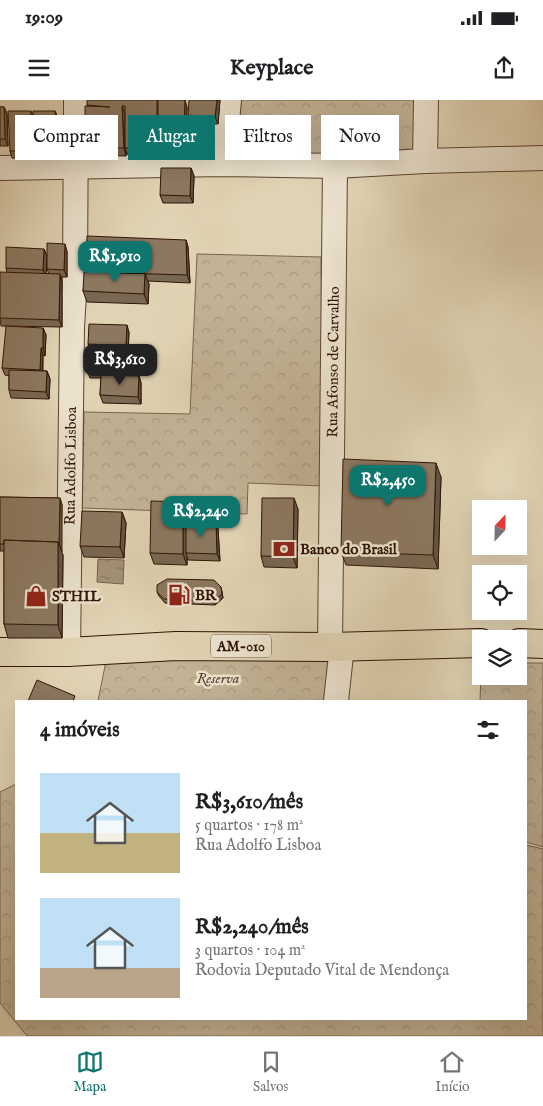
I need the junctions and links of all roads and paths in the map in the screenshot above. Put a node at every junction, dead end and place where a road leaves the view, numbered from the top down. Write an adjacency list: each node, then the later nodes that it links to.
1 (76, 100): 9 (street, Rua Adolfo Lisboa)
2 (229, 100): 6 (street)
3 (426, 100): 5 (street)
4 (543, 158): 5 (street)
5 (425, 162): 7 (street)
6 (223, 164): 7 (street); 9 (street)
7 (335, 166): 13 (street, Rua Afonso de Carvalho)
8 (0, 168): 9 (street)
9 (75, 168): 15 (street, Rua Adolfo Lisboa)
10 (472, 643): 13 (main road, AM-010)
11 (527, 643): 12 (main road)
12 (543, 644)
13 (336, 647): 15 (main road, AM-010); 16 (street, Rua Afonso de Carvalho)
14 (0, 652): 15 (main road, AM-010)
15 (68, 652)
16 (336, 700)

